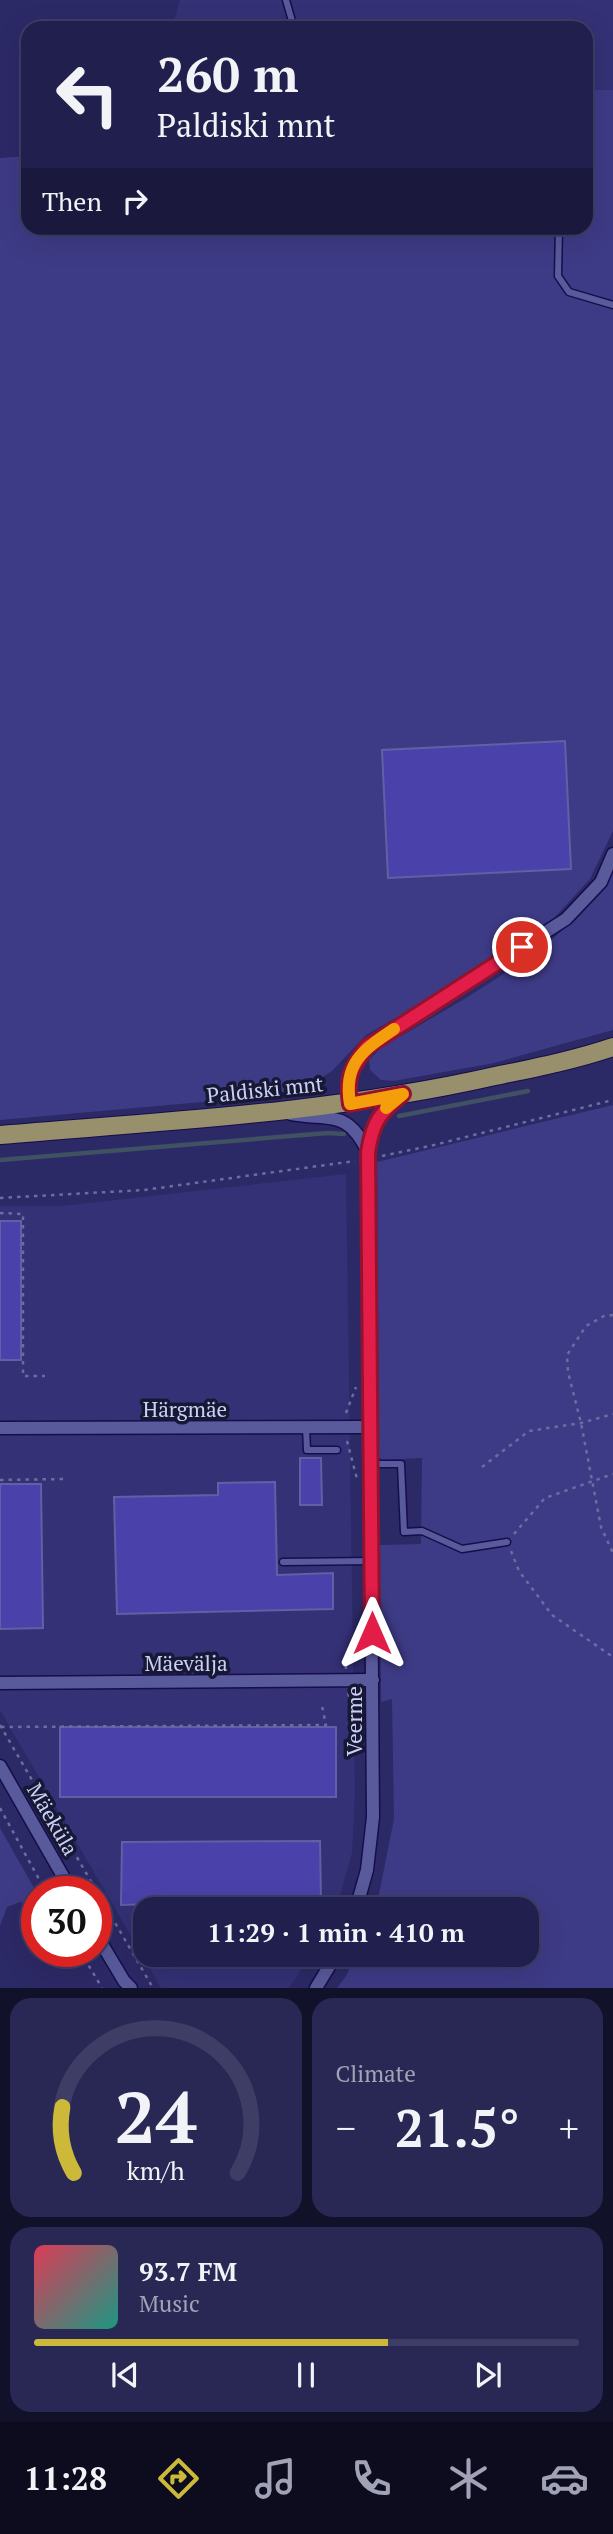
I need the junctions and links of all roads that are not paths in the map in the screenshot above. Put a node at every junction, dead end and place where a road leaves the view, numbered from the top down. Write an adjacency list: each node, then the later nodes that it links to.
1 (286, 0): 2 (lane)
2 (292, 21)
3 (559, 235): 4 (lane)
4 (613, 305)
5 (613, 855): 8 (street)
6 (613, 1047): 7 (main road, Paldiski mnt)
7 (403, 1094): 8 (main road, Paldiski mnt); 11 (street, Veerme)
8 (350, 1104): 9 (main road, Paldiski mnt)
9 (281, 1112): 10 (main road, Paldiski mnt); 11 (street)
10 (0, 1135)
11 (368, 1155): 13 (street, Veerme)
12 (306, 1427): 13 (street, Härgmäe); 14 (street, Härgmäe); 15 (lane)
13 (370, 1427): 16 (street, Veerme)
14 (0, 1428)
15 (337, 1450)
16 (372, 1464): 17 (lane); 18 (street, Veerme)
17 (507, 1542)
18 (372, 1561): 19 (lane); 20 (street, Veerme)
19 (283, 1562)
20 (373, 1680): 21 (street, Mäevälja); 24 (street, Veerme)
21 (0, 1684)
22 (0, 1766): 23 (street, Mäeküla)
23 (63, 1876)
24 (359, 1897)
25 (112, 1961): 27 (street)
26 (329, 1967): 28 (street)
27 (127, 1986)
28 (316, 1988)

